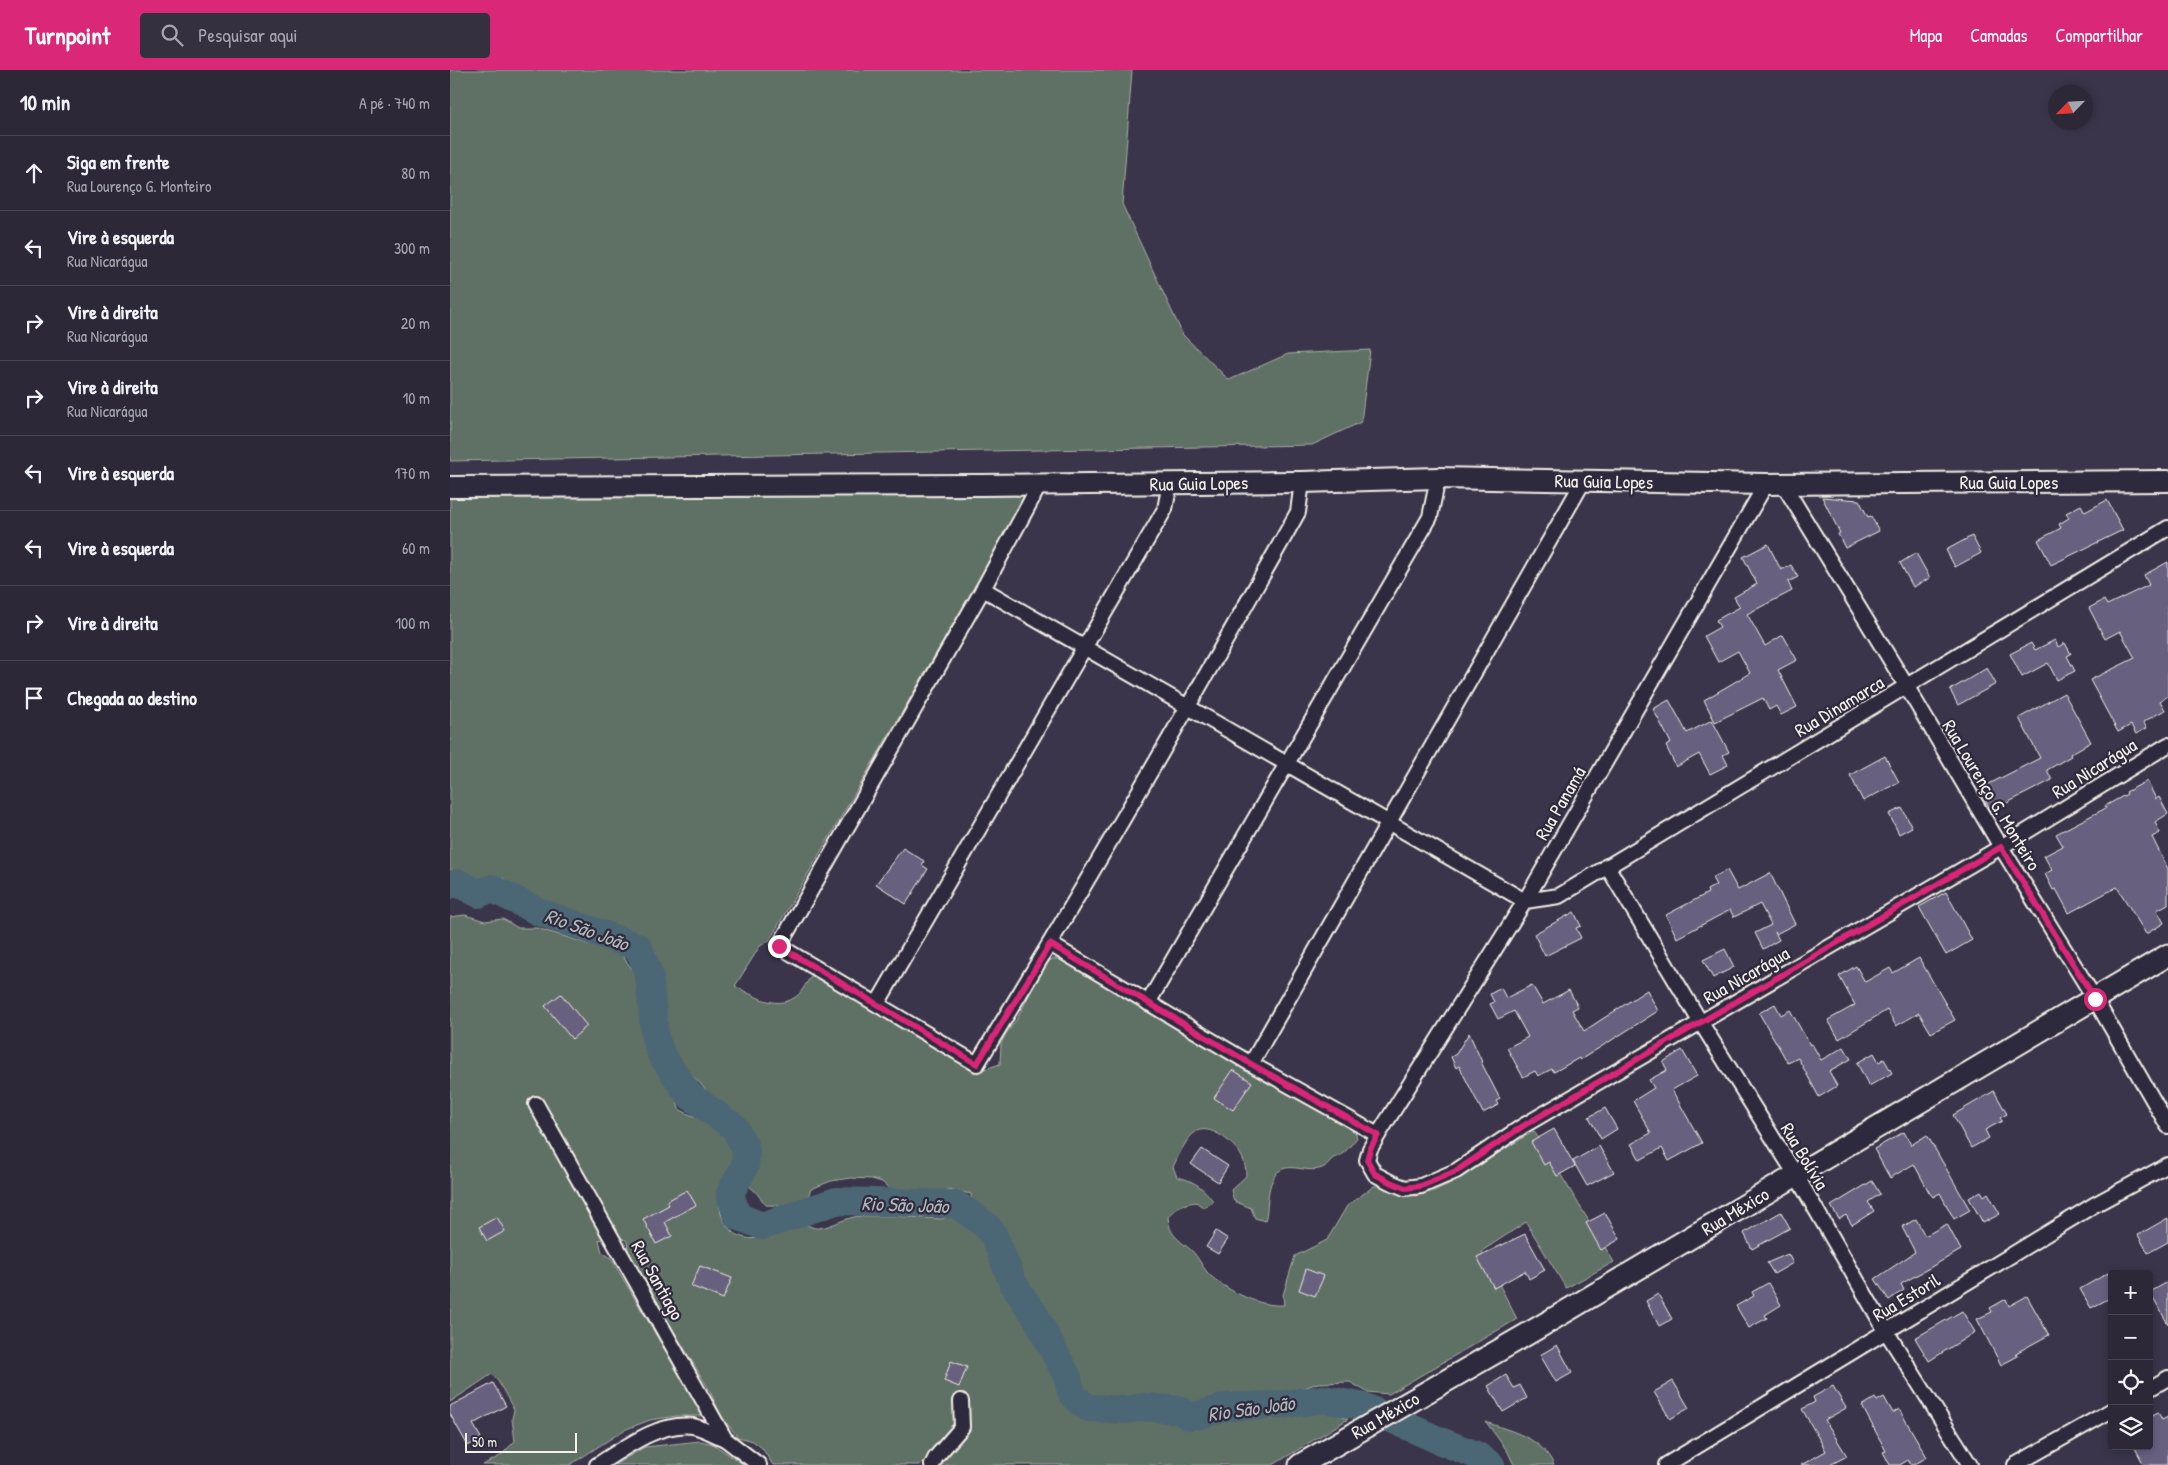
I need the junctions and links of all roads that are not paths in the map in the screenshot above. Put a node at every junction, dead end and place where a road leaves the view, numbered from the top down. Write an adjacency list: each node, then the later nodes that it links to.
1 (1438, 478): 2 (street, Rua Guia Lopes); 4 (street, Rua Guia Lopes); 15 (street)
2 (1584, 480): 7 (street, Rua Guia Lopes); 16 (street)
3 (2168, 481): 7 (street, Rua Guia Lopes)
4 (1302, 482): 5 (street, Rua Guia Lopes); 13 (street)
5 (1170, 483): 6 (street, Rua Guia Lopes); 11 (street)
6 (1040, 484): 8 (street, Rua Guia Lopes); 10 (street)
7 (1775, 484): 12 (street, Rua Lourenço G. Monteiro); 19 (street, Rua Panamá)
8 (450, 487)
9 (2168, 528): 12 (street, Rua Dinamarca)
10 (983, 589): 11 (street); 24 (street)
11 (1084, 647): 13 (street); 24 (street)
12 (1907, 687): 17 (street, Rua Lourenço G. Monteiro); 18 (street, Rua Dinamarca)
13 (1189, 708): 15 (street); 20 (street)
14 (2168, 745): 17 (street, Rua Nicarágua)
15 (1287, 764): 16 (street); 23 (street)
16 (1389, 823): 19 (street); 26 (street)
17 (2001, 847): 22 (street, Rua Lourenço G. Monteiro); 25 (street, Rua Nicarágua)
18 (1607, 866): 19 (street, Rua Dinamarca); 25 (street, Rua Bolívia)
19 (1525, 901): 29 (street, Rua Panamá)
20 (1050, 944): 23 (street); 24 (street)
21 (2168, 955): 22 (main road, Rua México)
22 (2095, 999): 28 (street, Rua Lourenço G. Monteiro); 31 (main road, Rua México)
23 (1148, 1003): 26 (street)
24 (878, 1004)
25 (1700, 1023): 29 (street, Rua Nicarágua); 31 (street, Rua Bolívia)
26 (1251, 1064): 29 (street)
27 (536, 1104): 37 (street, Rua Santiago)
28 (2168, 1126)
29 (1378, 1135)
30 (2168, 1165): 32 (street, Rua Estoril)
31 (1796, 1175): 32 (street, Rua Bolívia); 41 (main road, Rua México)
32 (1886, 1331): 42 (street, Rua Estoril); 43 (street, Rua Bolívia)
33 (2168, 1378): 34 (street)
34 (2153, 1387)
35 (961, 1401): 40 (street)
36 (2108, 1412): 44 (street)
37 (725, 1439): 38 (street); 39 (street, Rua Santiago)
38 (597, 1465)
39 (758, 1465)
40 (932, 1465)
41 (1300, 1465)
42 (1666, 1465)
43 (1970, 1465)
44 (2015, 1465)

